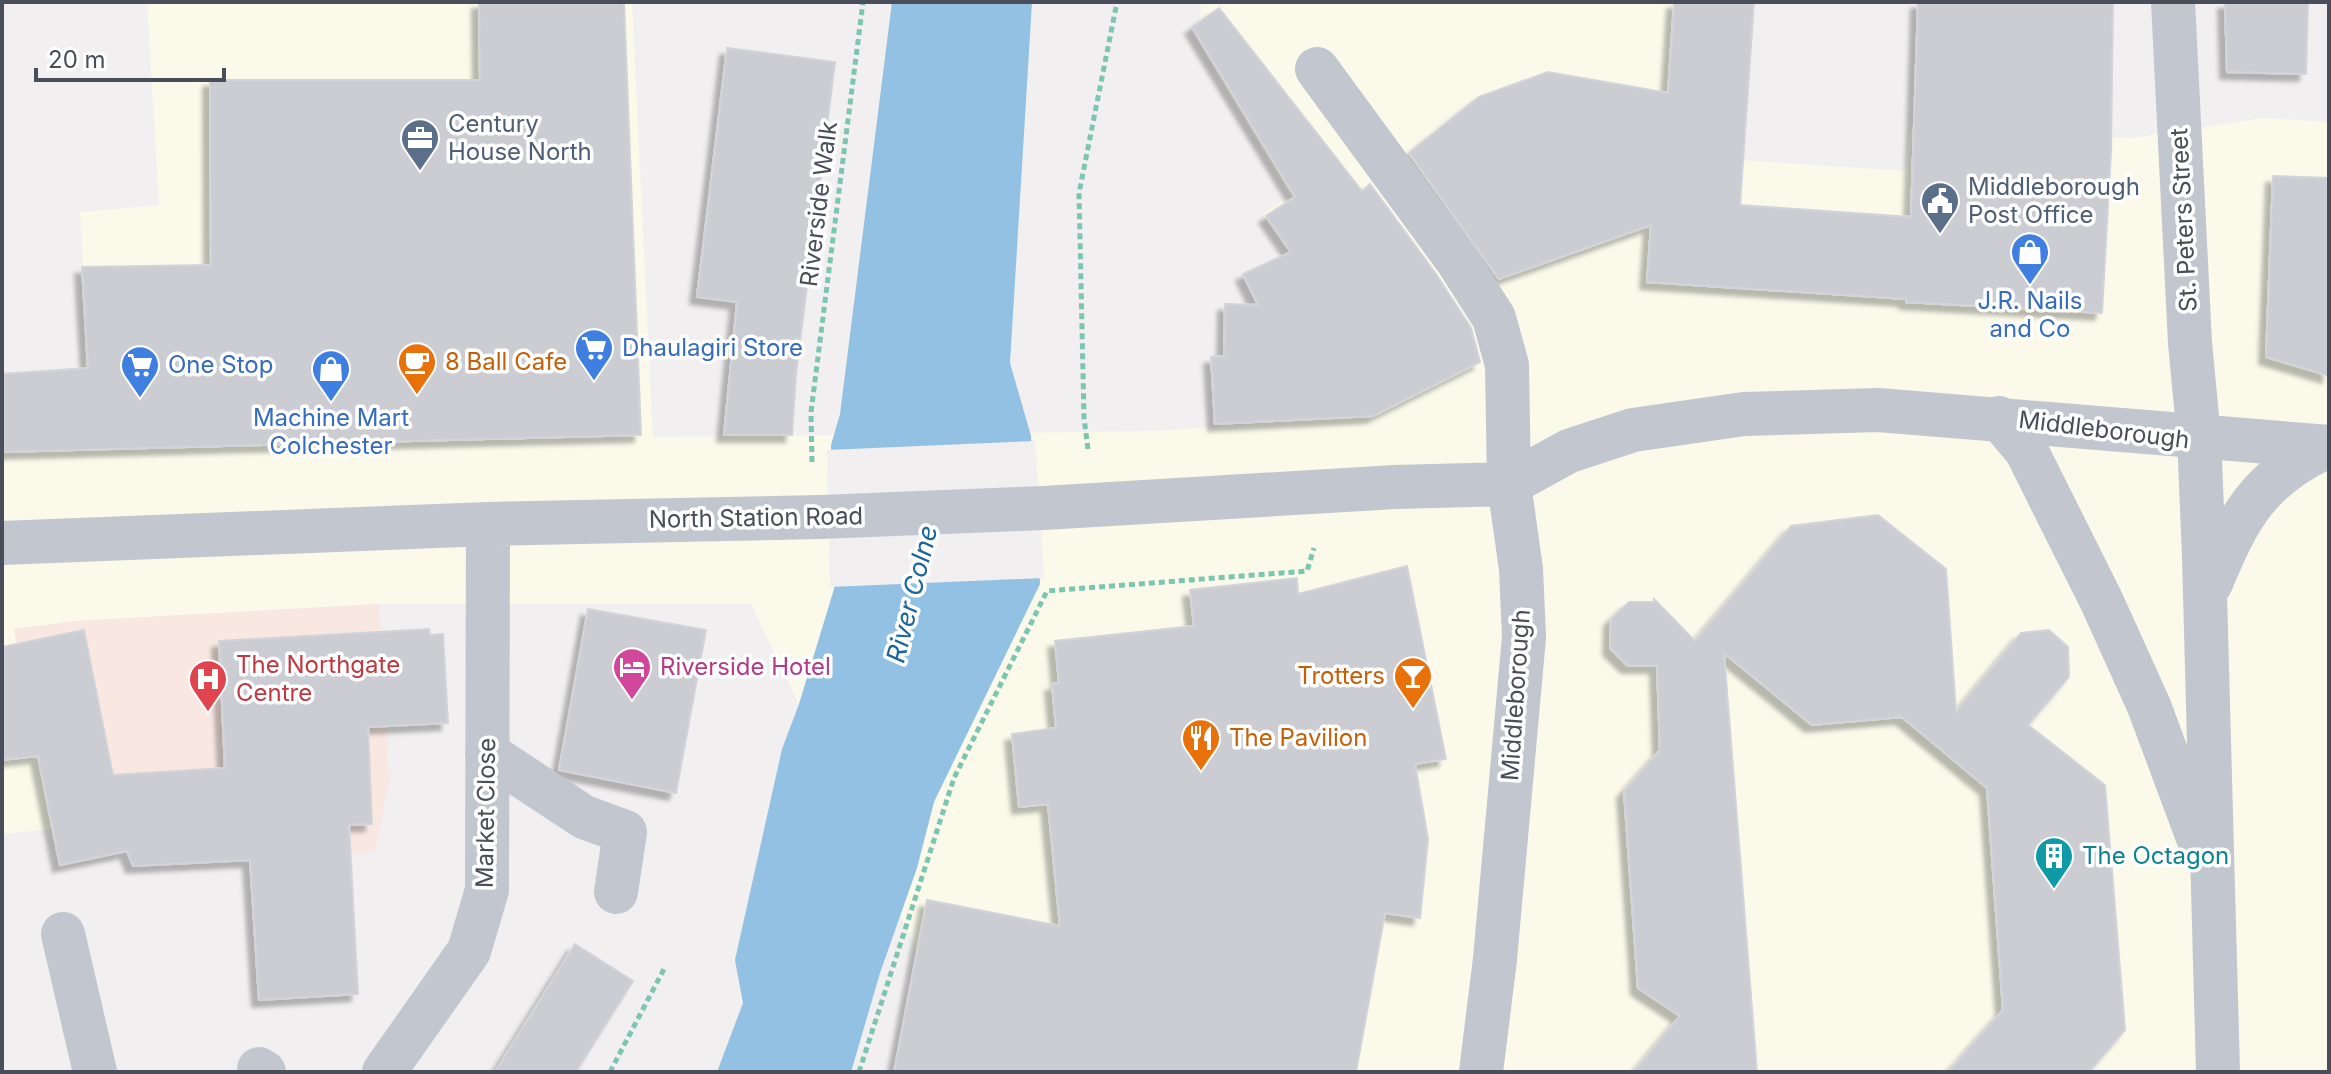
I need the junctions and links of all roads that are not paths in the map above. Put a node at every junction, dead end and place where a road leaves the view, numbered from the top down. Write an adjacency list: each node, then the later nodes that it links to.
1 (2173, 2): 4 (street, St. Peters Street)
2 (1317, 69): 6 (street)
3 (1999, 418): 4 (street, Middleborough); 6 (street, Middleborough); 11 (street, Middleborough)
4 (2199, 437): 5 (street); 9 (street, Middleborough)
5 (2328, 447): 9 (street, Middleborough)
6 (1509, 484): 7 (street, North Station Road); 16 (street, Middleborough)
7 (488, 524): 8 (street, North Station Road); 10 (street, Market Close)
8 (2, 543)
9 (2206, 595): 11 (street, Middleborough)
10 (487, 753): 12 (street); 15 (street, Market Close)
11 (2211, 875): 17 (street, Middleborough)
12 (616, 892)
13 (63, 934): 14 (street)
14 (95, 1072)
15 (384, 1072)
16 (1481, 1072)
17 (2218, 1072)

